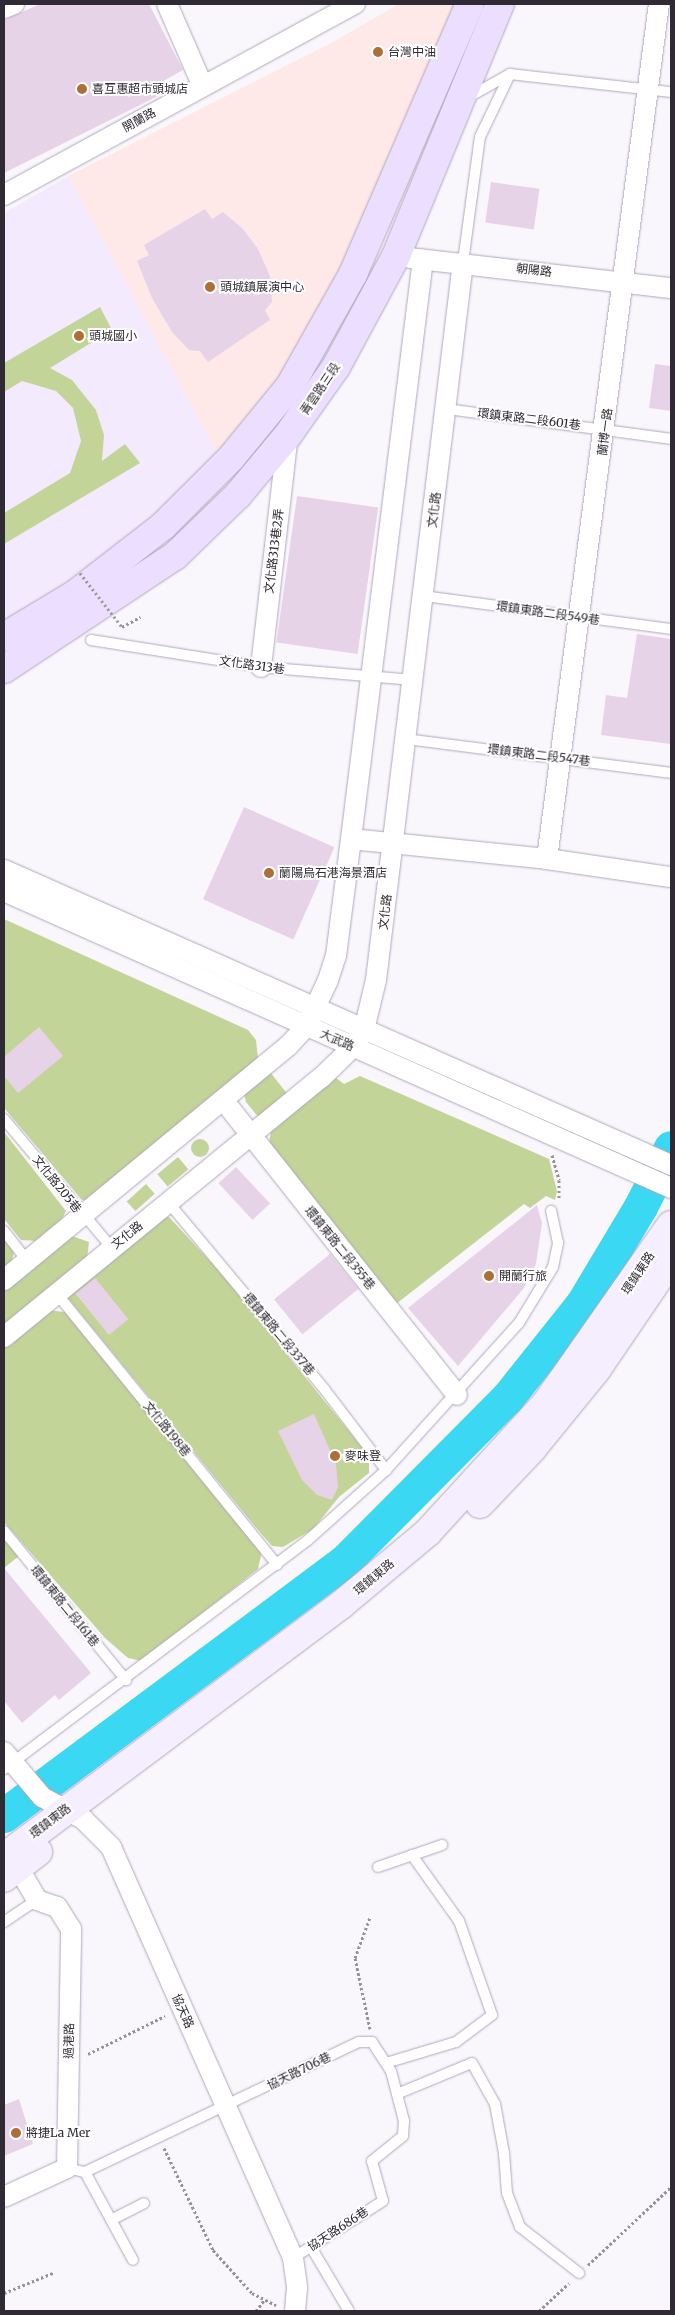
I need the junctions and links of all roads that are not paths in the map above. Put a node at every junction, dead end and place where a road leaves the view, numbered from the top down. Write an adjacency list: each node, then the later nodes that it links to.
1 (14, 4): 7 (street)
2 (167, 4): 9 (street)
3 (354, 4): 9 (street, 開蘭路)
4 (470, 4): 12 (main road, 青雲路三段)
5 (500, 4): 13 (main road, 青雲路三段)
6 (659, 4): 10 (street, 蘭博一路)
7 (4, 8)
8 (510, 74): 10 (lane); 13 (lane); 17 (lane)
9 (202, 84): 14 (street, 開蘭路)
10 (650, 89): 11 (lane); 18 (street, 蘭博一路)
11 (671, 92)
12 (431, 93): 13 (main road); 24 (main road, 青雲路三段)
13 (457, 103): 15 (main road, 青雲路三段)
14 (4, 195)
15 (396, 256): 16 (street, 朝陽路); 22 (main road, 青雲路三段)
16 (423, 259): 17 (street, 朝陽路); 32 (street)
17 (463, 262): 18 (street, 朝陽路); 20 (street, 文化路)
18 (625, 281): 19 (street, 朝陽路); 21 (street, 蘭博一路)
19 (671, 288)
20 (447, 409): 21 (lane, 環鎮東路二段601巷); 25 (street, 文化路)
21 (605, 428): 23 (lane, 環鎮東路二段601巷); 26 (street, 蘭博一路)
22 (288, 435): 24 (main road, 青雲路三段); 30 (street, 文化路313巷2弄)
23 (671, 438)
24 (129, 570): 28 (main road, 青雲路三段); 31 (main road, 青雲路三段)
25 (424, 596): 26 (lane, 環鎮東路二段549巷); 33 (street, 文化路)
26 (581, 617): 27 (lane, 環鎮東路二段549巷); 35 (street, 蘭博一路)
27 (671, 629)
28 (4, 637)
29 (91, 640): 30 (lane, 文化路313巷)
30 (261, 667): 32 (lane, 文化路313巷)
31 (4, 668)
32 (372, 679): 33 (lane, 文化路313巷); 37 (street)
33 (413, 680): 34 (street, 文化路)
34 (406, 739): 35 (lane, 環鎮東路二段547巷); 38 (street, 文化路)
35 (562, 758): 36 (lane, 環鎮東路二段547巷); 39 (street, 蘭博一路)
36 (671, 773)
37 (351, 839): 38 (street); 43 (street)
38 (393, 845): 39 (street); 45 (street, 文化路)
39 (547, 859): 41 (street)
40 (4, 870): 43 (street, 大武路)
41 (671, 877)
42 (4, 891): 44 (street, 大武路)
43 (315, 1008): 44 (street); 45 (street, 大武路)
44 (306, 1027): 45 (street, 大武路); 46 (street)
45 (358, 1038): 48 (street, 文化路); 49 (street, 大武路); 50 (street, 大武路)
46 (224, 1101): 48 (street, 環鎮東路二段355巷); 53 (street)
47 (4, 1119): 53 (lane, 文化路205巷)
48 (250, 1136): 51 (street, 文化路); 62 (street, 環鎮東路二段355巷)
49 (671, 1165)
50 (671, 1188)
51 (168, 1202): 56 (street, 文化路); 63 (lane, 環鎮東路二段337巷)
52 (551, 1211): 62 (lane)
53 (84, 1217): 56 (lane, 文化路205巷); 57 (street)
54 (671, 1225): 68 (street, 環鎮東路)
55 (4, 1231): 57 (lane)
56 (112, 1248): 60 (street, 文化路)
57 (27, 1260): 59 (street)
58 (668, 1267): 68 (street, 環鎮東路)
59 (4, 1280)
60 (57, 1294): 61 (street, 文化路); 65 (lane, 文化路198巷)
61 (4, 1337)
62 (457, 1395): 63 (lane)
63 (386, 1470): 65 (lane)
64 (4, 1531): 66 (lane, 環鎮東路二段161巷)
65 (277, 1565): 66 (lane)
66 (126, 1680): 67 (lane)
67 (10, 1764): 68 (street, 協天路)
68 (63, 1809): 71 (street, 環鎮東路); 78 (street, 協天路)
69 (442, 1845): 70 (lane)
70 (412, 1855): 72 (lane); 76 (lane)
71 (9, 1867): 73 (street)
72 (378, 1867)
73 (37, 1900): 74 (lane); 79 (street, 過港路)
74 (4, 1922)
75 (372, 2042): 76 (lane, 協天路686巷); 78 (lane, 協天路706巷)
76 (386, 2063): 77 (lane, 協天路686巷)
77 (397, 2094): 83 (lane, 協天路686巷); 86 (lane)
78 (227, 2105): 79 (lane, 協天路706巷); 84 (street, 協天路)
79 (76, 2170): 80 (street); 82 (lane)
80 (4, 2196)
81 (144, 2203): 82 (lane)
82 (111, 2220): 85 (lane)
83 (311, 2247): 84 (lane, 協天路686巷); 88 (lane)
84 (293, 2258): 87 (street, 協天路)
85 (133, 2260)
86 (579, 2273)
87 (288, 2309)
88 (350, 2311)

